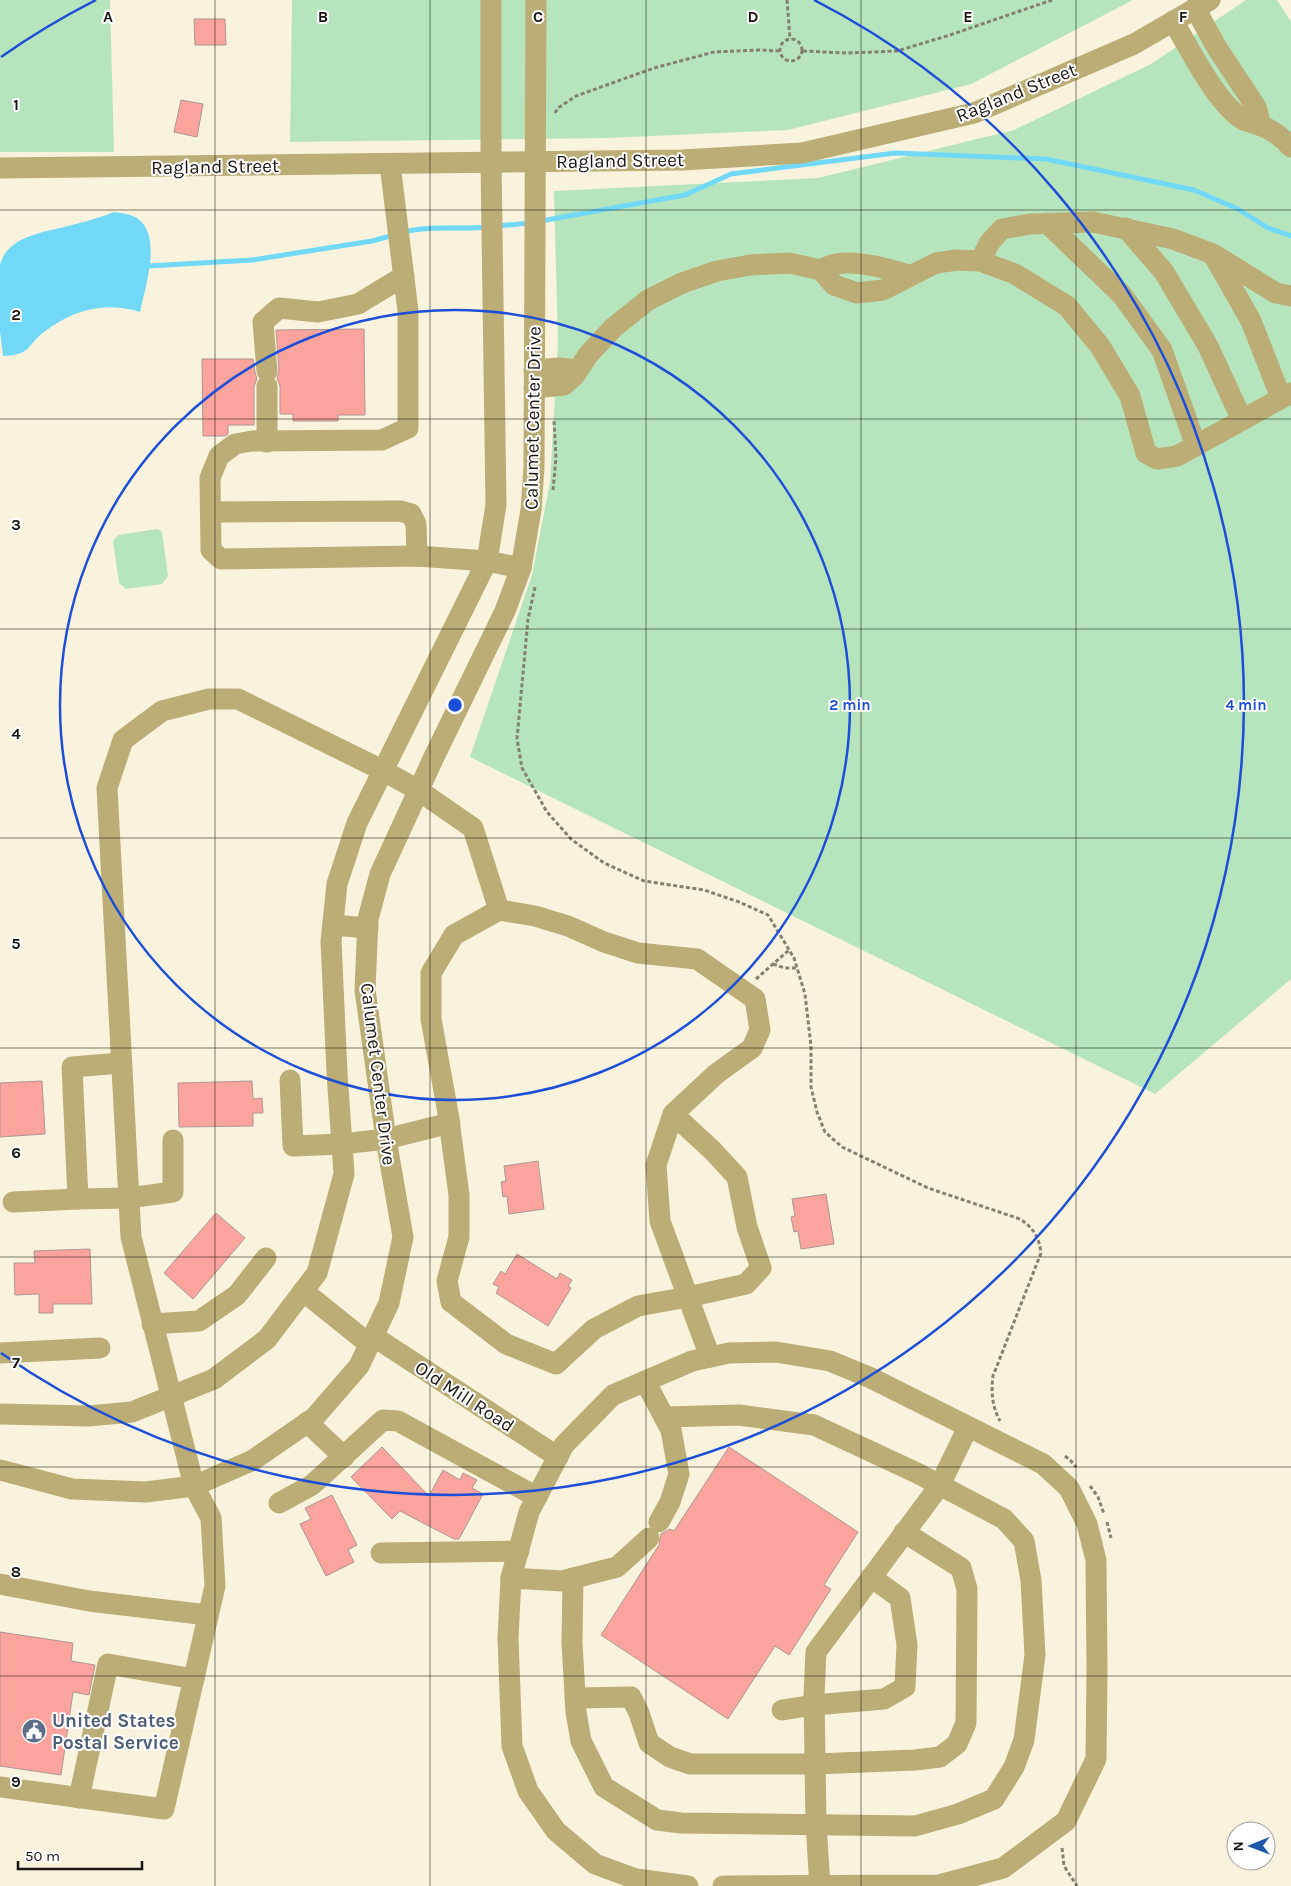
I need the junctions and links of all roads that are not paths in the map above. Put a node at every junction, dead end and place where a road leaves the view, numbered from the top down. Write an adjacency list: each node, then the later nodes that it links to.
1 (492, 0): 7 (street, Calumet Center Drive)
2 (536, 0): 8 (street, Calumet Center Drive)
3 (1203, 4): 4 (street, Ragland Street); 5 (street)
4 (1173, 21): 5 (street); 8 (street, Ragland Street)
5 (1261, 126): 6 (street)
6 (1291, 148)
7 (491, 162): 8 (street, Ragland Street); 9 (street, Ragland Street); 26 (street, Calumet Center Drive)
8 (534, 162): 19 (street, Calumet Center Drive)
9 (390, 164): 10 (street, Ragland Street); 16 (street)
10 (0, 168)
11 (1047, 223): 12 (street); 14 (street); 23 (street)
12 (1126, 228): 13 (street); 21 (street)
13 (1213, 254): 18 (street); 20 (street)
14 (980, 261): 17 (street); 23 (street)
15 (821, 270): 17 (street); 17 (street); 19 (street)
16 (404, 276): 22 (street); 22 (street)
17 (909, 276)
18 (1291, 296)
19 (534, 379): 27 (street, Calumet Center Drive)
20 (1286, 395): 21 (street)
21 (1242, 420): 23 (street)
22 (268, 442): 24 (street)
23 (1196, 446)
24 (212, 512): 25 (street); 25 (street)
25 (417, 556): 26 (street)
26 (487, 561): 27 (street); 28 (street, Calumet Center Drive)
27 (529, 574): 29 (street, Calumet Center Drive)
28 (384, 771): 29 (street); 31 (street, Calumet Center Drive); 33 (street)
29 (418, 790): 30 (street); 32 (street, Calumet Center Drive)
30 (498, 910): 35 (street); 36 (street)
31 (333, 925): 32 (street); 39 (street, Calumet Center Drive)
32 (368, 928): 37 (street, Calumet Center Drive)
33 (121, 1063): 40 (street); 41 (street)
34 (290, 1080): 39 (street)
35 (673, 1114): 45 (street); 45 (street)
36 (450, 1123): 37 (street); 45 (street)
37 (386, 1139): 39 (street); 47 (street, Calumet Center Drive)
38 (173, 1140): 40 (street)
39 (342, 1144): 44 (street, Calumet Center Drive)
40 (128, 1198): 41 (street); 46 (street)
41 (78, 1199): 42 (street)
42 (13, 1202)
43 (266, 1258): 46 (street)
44 (303, 1291): 47 (street, Old Mill Road); 52 (street, Calumet Center Drive)
45 (688, 1297): 50 (street)
46 (152, 1324): 52 (street)
47 (371, 1340): 55 (street, Calumet Center Drive); 58 (street, Old Mill Road)
48 (100, 1348): 49 (street)
49 (0, 1353)
50 (710, 1357): 51 (street); 56 (street)
51 (645, 1381): 54 (street); 58 (street)
52 (171, 1396): 53 (street, Calumet Center Drive); 61 (street)
53 (0, 1414)
54 (664, 1417): 60 (street); 69 (street)
55 (307, 1422): 57 (street); 61 (street, Calumet Center Drive)
56 (968, 1427): 60 (street); 82 (street)
57 (344, 1457): 62 (street); 63 (street)
58 (558, 1457): 62 (street)
59 (0, 1470): 61 (street, Calumet Center Drive)
60 (940, 1485): 64 (street); 79 (street)
61 (194, 1486): 71 (street)
62 (537, 1497): 65 (street)
63 (279, 1503)
64 (904, 1532): 67 (street); 76 (street)
65 (518, 1551): 66 (street); 68 (street)
66 (381, 1553)
67 (871, 1577): 74 (street); 74 (street)
68 (511, 1578): 69 (street); 80 (street)
69 (573, 1578): 73 (street)
70 (0, 1584): 71 (street)
71 (208, 1615): 72 (street)
72 (194, 1679): 78 (street); 78 (street)
73 (575, 1698): 76 (street); 79 (street)
74 (814, 1705): 75 (street); 76 (street)
75 (782, 1710)
76 (815, 1764): 79 (street)
77 (0, 1787): 78 (street)
78 (79, 1798)
79 (816, 1824): 82 (street)
80 (688, 1886)
81 (723, 1886): 82 (street)
82 (820, 1886)

